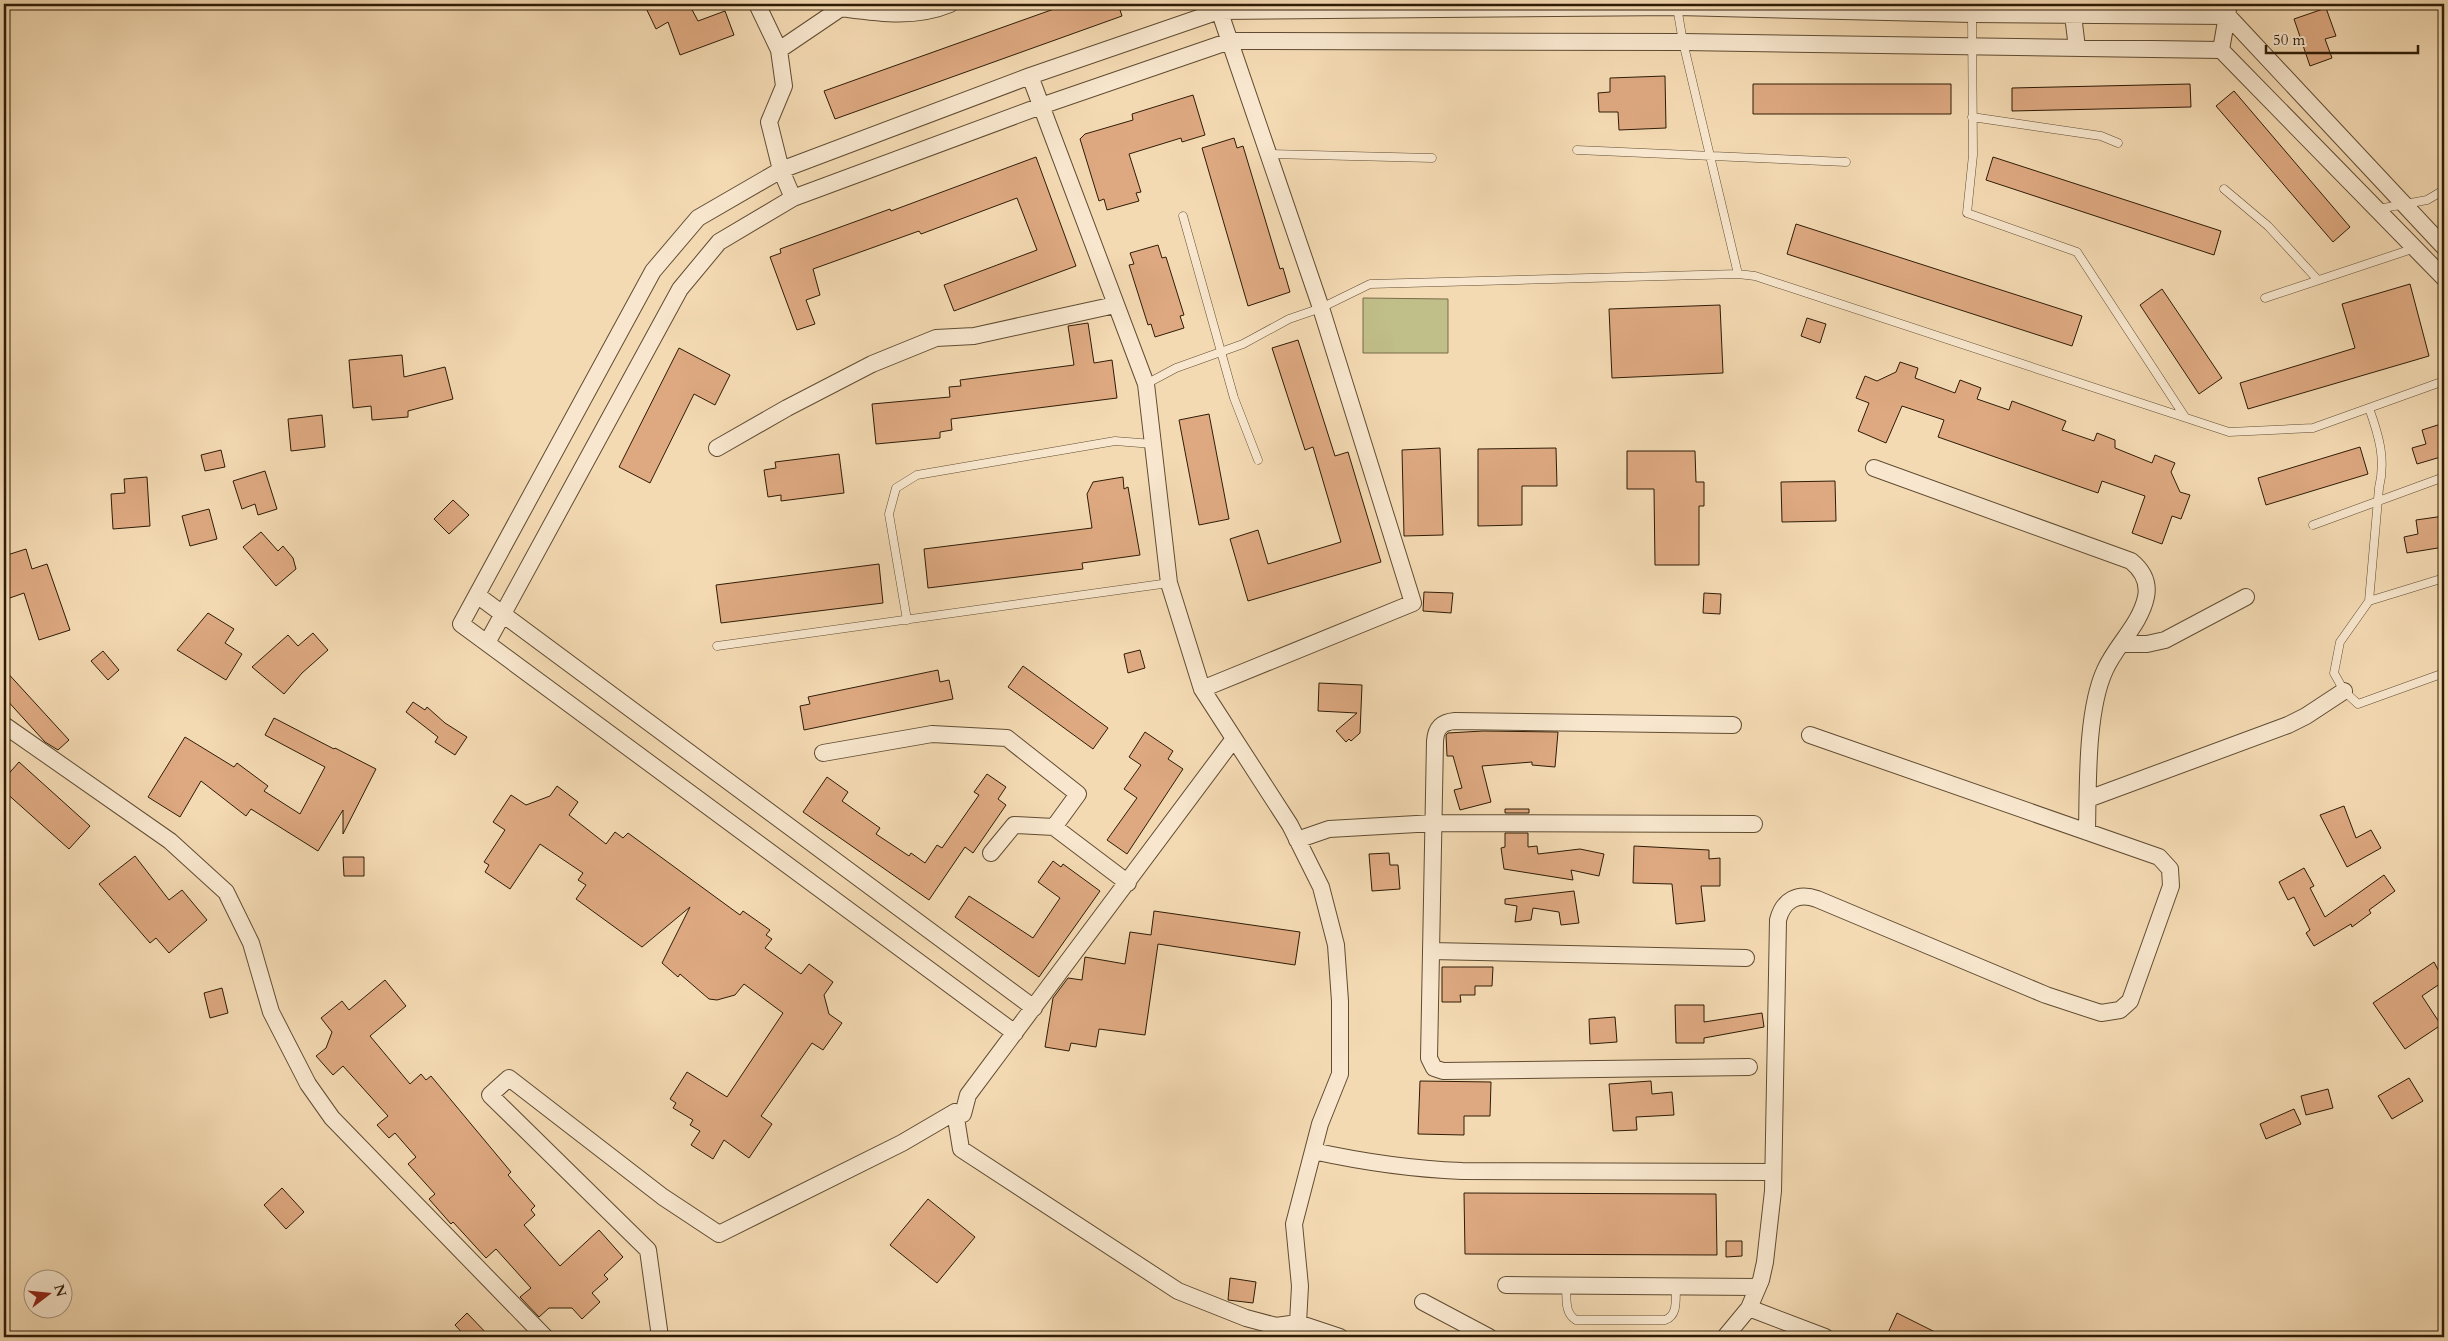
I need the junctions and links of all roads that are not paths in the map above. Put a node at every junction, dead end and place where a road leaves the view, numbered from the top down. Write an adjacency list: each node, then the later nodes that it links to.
1 (757, 4): 13 (street)
2 (950, 4): 13 (street)
3 (1218, 7): 5 (street); 9 (street); 15 (street)
4 (1825, 7): 5 (street); 6 (street)
5 (1677, 8): 10 (lane)
6 (1973, 9): 8 (street); 11 (lane)
7 (2229, 10): 8 (street); 14 (street); 28 (street)
8 (2073, 15): 12 (street)
9 (1230, 41): 10 (street); 16 (street); 20 (street)
10 (1683, 42): 11 (street); 21 (lane)
11 (1972, 48): 12 (street); 17 (lane)
12 (2077, 48): 14 (street)
13 (779, 50): 24 (street)
14 (2221, 50): 29 (street)
15 (1030, 76): 16 (street); 24 (street)
16 (1041, 106): 27 (street); 37 (street)
17 (1972, 117): 18 (lane); 43 (lane)
18 (2118, 143)
19 (1577, 150): 21 (lane)
20 (1268, 154): 22 (lane); 38 (street)
21 (1710, 157): 23 (lane); 33 (lane)
22 (1432, 158)
23 (1846, 162)
24 (781, 170): 27 (street); 53 (street)
25 (2224, 189): 35 (lane)
26 (2444, 190): 28 (lane)
27 (793, 198): 56 (street)
28 (2403, 204): 29 (lane); 31 (street)
29 (2378, 209): 32 (street)
30 (1183, 216): 39 (lane)
31 (2444, 247)
32 (2417, 248): 34 (street); 35 (lane)
33 (1738, 274): 38 (lane); 43 (lane)
34 (2444, 278)
35 (2317, 279): 36 (lane)
36 (2265, 298)
37 (1115, 305): 41 (street); 45 (street)
38 (1321, 308): 39 (lane); 62 (street)
39 (1220, 352): 41 (lane); 46 (lane)
40 (2444, 381): 42 (lane)
41 (1146, 384): 44 (street)
42 (2369, 408): 43 (lane); 49 (lane)
43 (2185, 417)
44 (1153, 444): 52 (street); 57 (lane)
45 (717, 448)
46 (1258, 460)
47 (1874, 468): 59 (street)
48 (2444, 477): 49 (lane)
49 (2379, 501): 50 (lane); 55 (lane)
50 (2313, 525)
51 (2444, 578): 55 (lane)
52 (1169, 583): 57 (lane); 62 (street)
53 (476, 595): 56 (street); 58 (street)
54 (2246, 597): 59 (street)
55 (2369, 601): 63 (lane)
56 (502, 614): 58 (street); 79 (street)
57 (906, 620): 60 (lane)
58 (487, 643): 80 (street)
59 (2121, 644): 69 (street)
60 (717, 646)
61 (2444, 673): 63 (lane)
62 (1202, 689): 67 (street)
63 (2344, 691): 69 (street)
64 (4, 725): 92 (street)
65 (1733, 725): 70 (street)
66 (1810, 736): 73 (street)
67 (1233, 740): 74 (street); 76 (street)
68 (823, 753): 72 (street)
69 (2088, 799): 73 (street)
70 (1434, 823): 71 (street); 74 (street); 77 (street)
71 (1754, 824)
72 (1054, 827): 75 (street); 76 (street)
73 (2087, 832): 84 (street)
74 (1297, 840): 83 (street)
75 (991, 854)
76 (1128, 883): 79 (street)
77 (1431, 951): 78 (street); 81 (street)
78 (1746, 958)
79 (1034, 1008): 80 (street)
80 (1015, 1033): 82 (street)
81 (1750, 1067)
82 (955, 1112): 91 (street); 93 (street)
83 (1313, 1151): 84 (street); 91 (street)
84 (1773, 1172): 88 (street)
85 (1506, 1285): 86 (street)
86 (1566, 1286): 87 (street); 87 (lane)
87 (1676, 1286): 88 (street)
88 (1758, 1287): 90 (street)
89 (1423, 1302): 95 (street)
90 (1749, 1308): 96 (street); 97 (street)
91 (1298, 1323): 94 (street)
92 (544, 1337)
93 (660, 1337)
94 (1340, 1337)
95 (1489, 1337)
96 (1725, 1337)
97 (1825, 1337)

